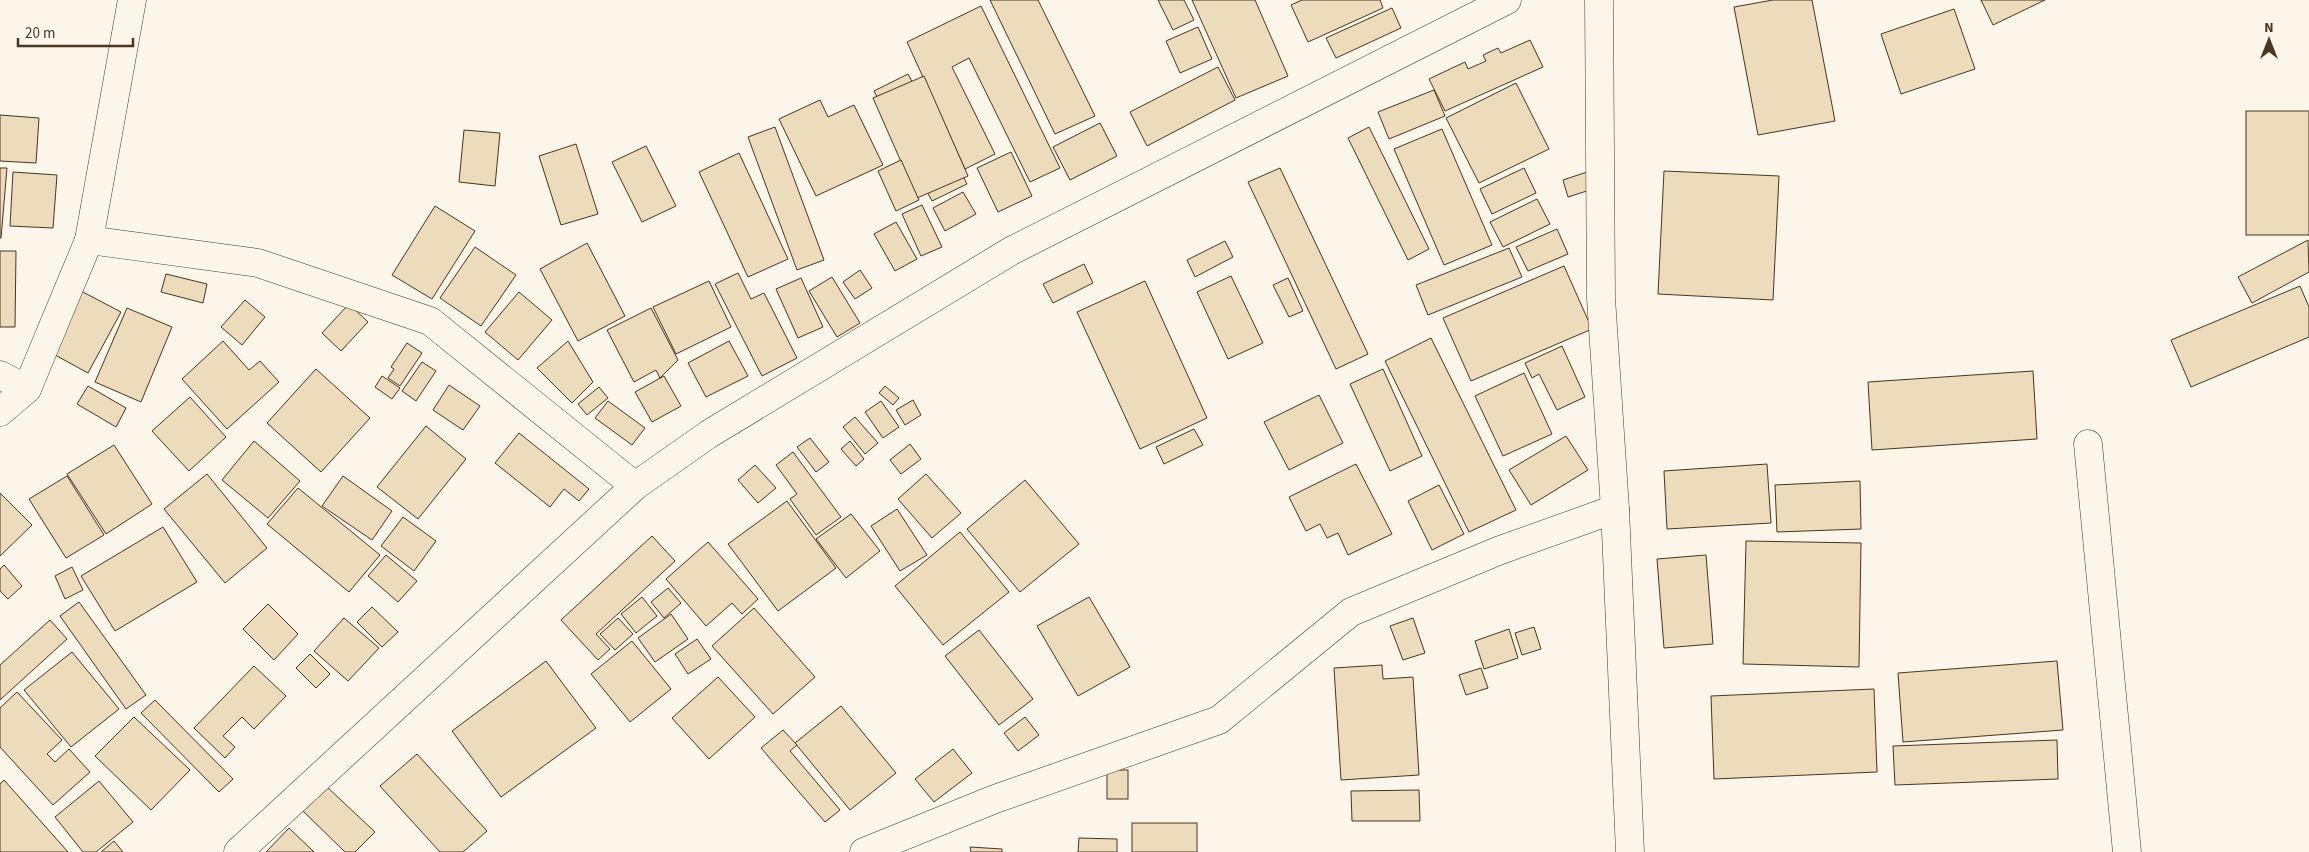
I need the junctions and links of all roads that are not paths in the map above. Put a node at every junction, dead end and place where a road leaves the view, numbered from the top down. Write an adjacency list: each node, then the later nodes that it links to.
1 (132, 0): 4 (street)
2 (1507, 0): 9 (street)
3 (1600, 0): 10 (street)
4 (89, 240): 6 (street); 9 (street)
5 (0, 375): 6 (street)
6 (27, 388): 7 (street)
7 (0, 412)
8 (2088, 444): 14 (street)
9 (635, 486): 11 (street)
10 (1615, 509): 12 (street); 13 (street)
11 (238, 852)
12 (864, 852)
13 (1630, 852)
14 (2127, 852)

